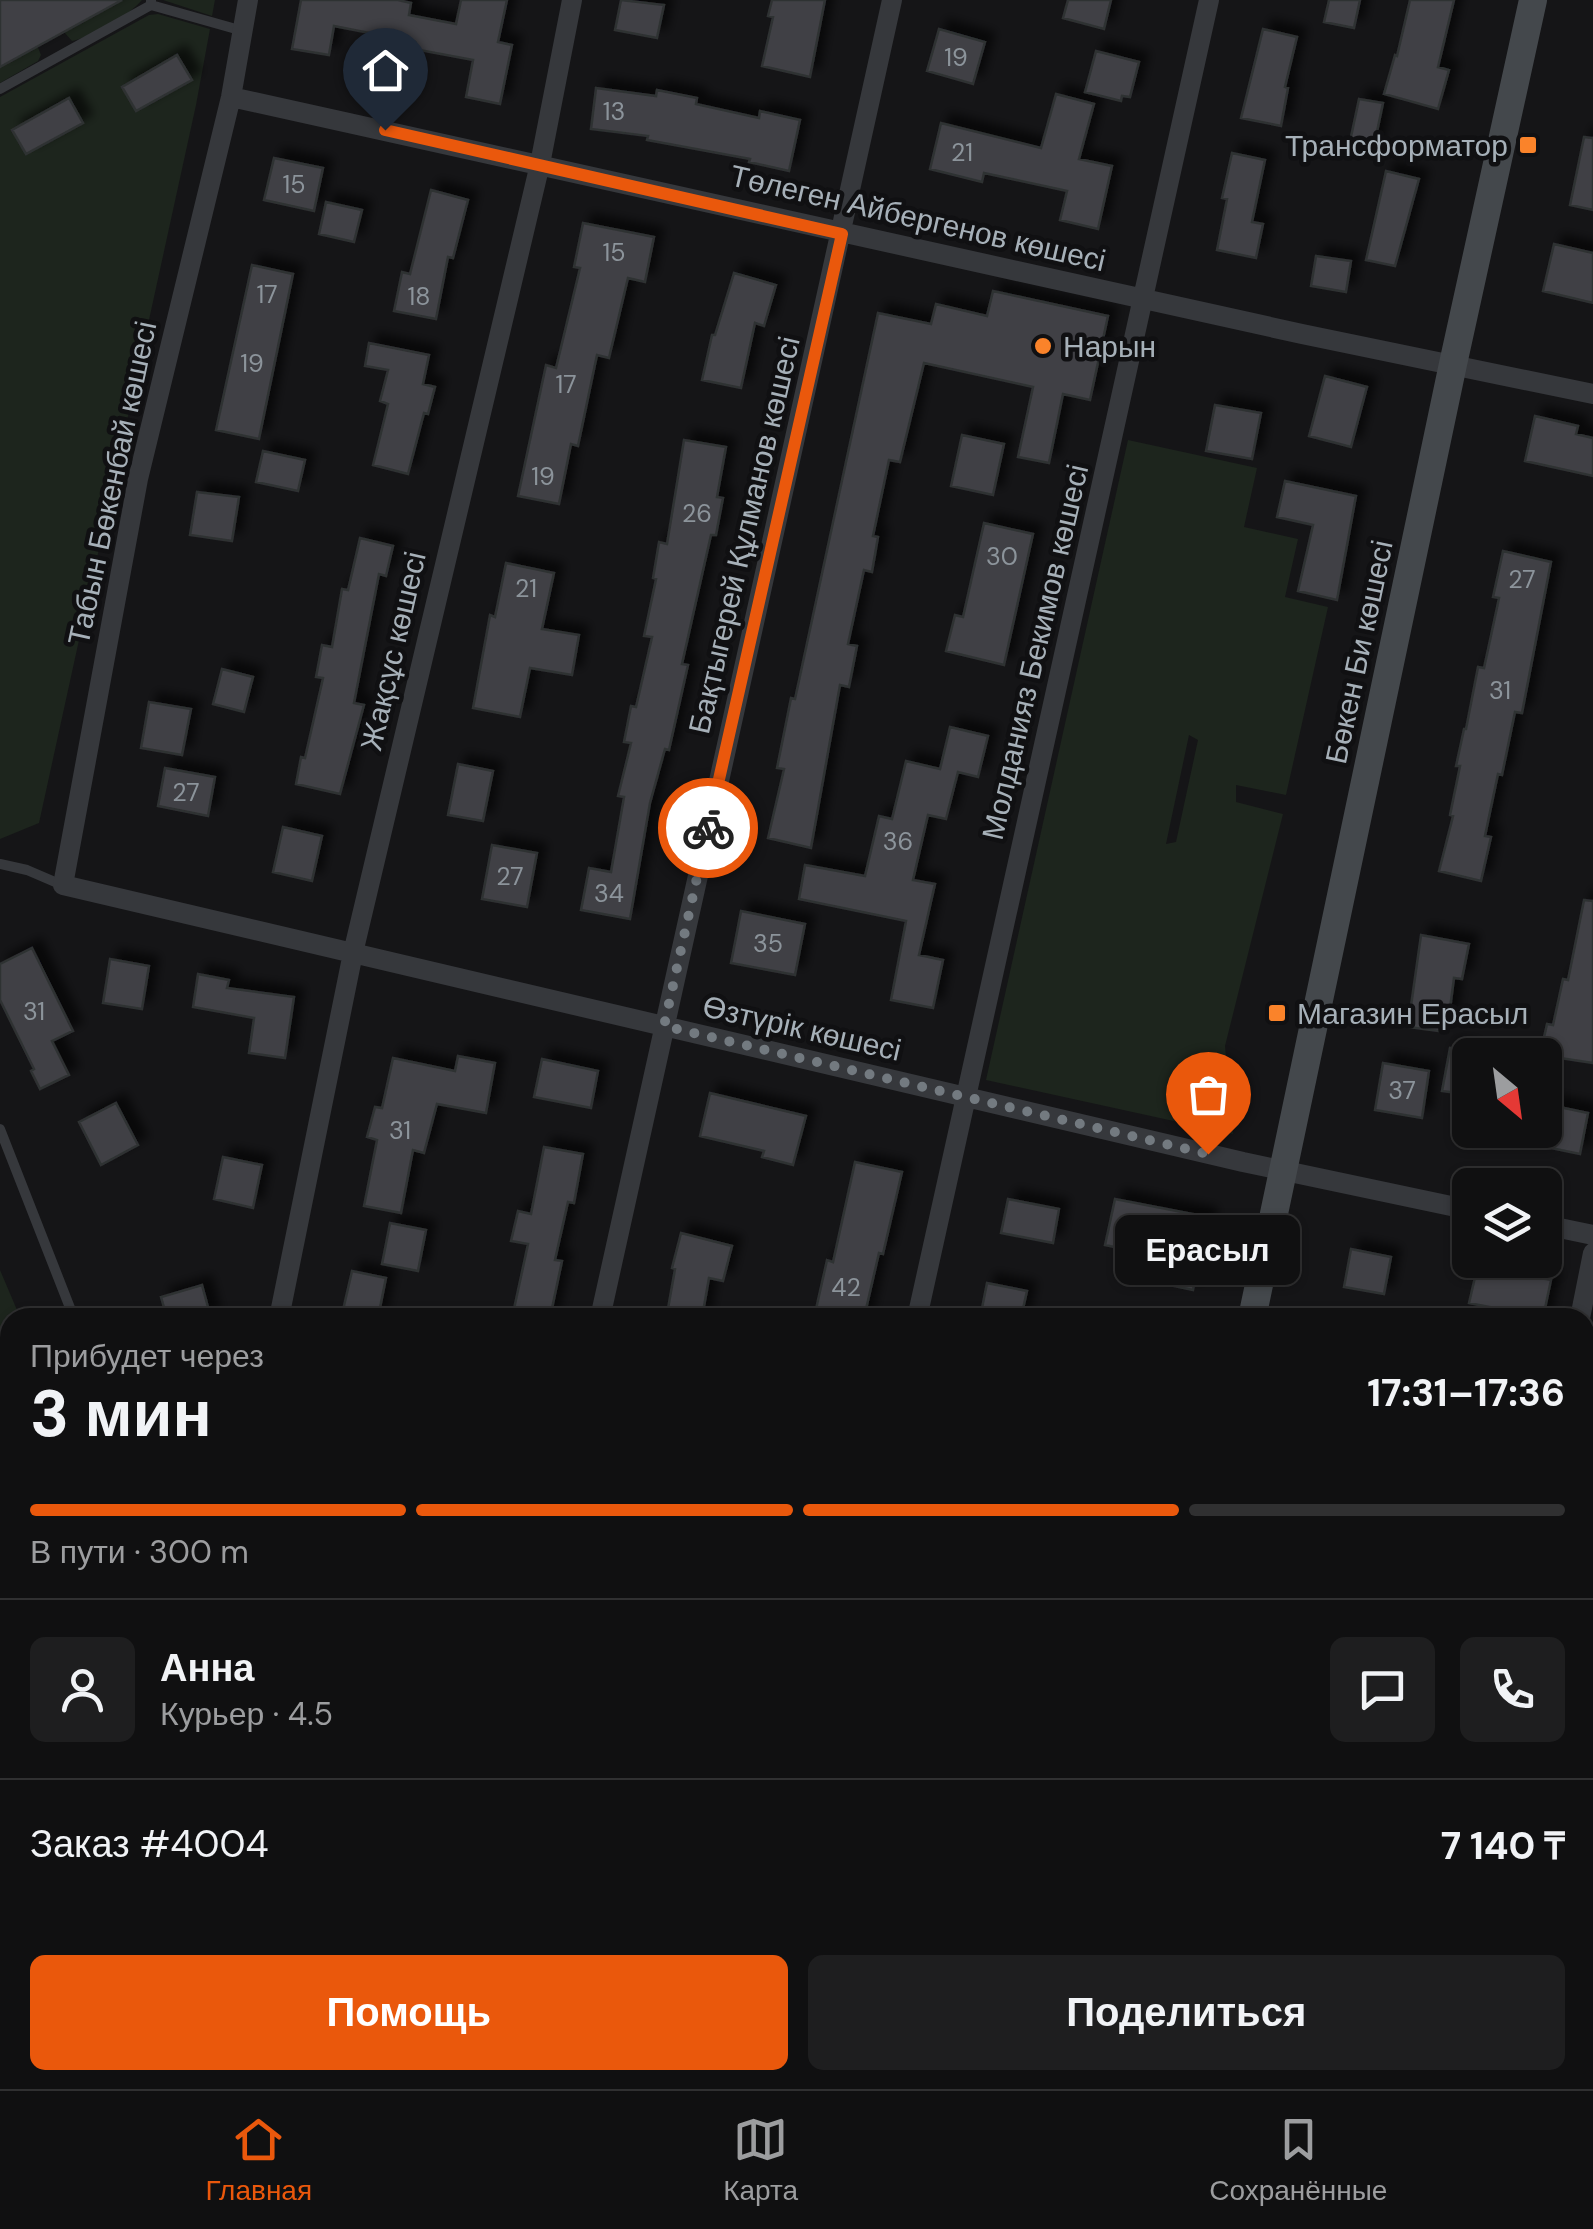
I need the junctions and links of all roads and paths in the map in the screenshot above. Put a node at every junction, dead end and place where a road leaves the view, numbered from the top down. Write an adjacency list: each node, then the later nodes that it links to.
1 (248, 0): 7 (street)
2 (572, 0): 10 (street, Жақсұс көшесі)
3 (892, 0): 11 (street, Бақтыгерей Құлманов көшесі)
4 (1209, 0): 12 (street, Молданияз Бекимов көшесі)
5 (1534, 0): 13 (street, Бөкен Би көшесі)
6 (151, 3): 7 (lane); 8 (lane)
7 (243, 31): 9 (street)
8 (0, 89)
9 (231, 97): 10 (street, Төлеген Айбергенов көшесі); 16 (street, Табын Бөкенбай көшесі)
10 (540, 164): 11 (street, Төлеген Айбергенов көшесі); 17 (street, Жақсұс көшесі)
11 (842, 234): 12 (street, Төлеген Айбергенов көшесі); 18 (street, Бақтыгерей Құлманов көшесі)
12 (1145, 300): 13 (street, Төлеген Айбергенов көшесі); 19 (street, Молданияз Бекимов көшесі)
13 (1452, 364): 14 (street, Төлеген Айбергенов көшесі); 21 (street, Бөкен Би көшесі)
14 (1593, 394)
15 (0, 864): 16 (lane)
16 (63, 885): 17 (street, Өзтүрік көшесі)
17 (353, 953): 18 (street, Өзтүрік көшесі); 27 (street, Жақсұс көшесі)
18 (664, 1026): 19 (street, Өзтүрік көшесі); 28 (street, Бақтыгерей Құлманов көшесі)
19 (966, 1097): 21 (street, Өзтүрік көшесі); 29 (street, Молданияз Бекимов көшесі)
20 (0, 1129): 26 (lane)
21 (1283, 1171): 22 (street, Өзтүрік көшесі); 30 (street, Бөкен Би көшесі)
22 (1452, 1206)
23 (1562, 1228): 24 (street)
24 (1593, 1234)
25 (1593, 1253): 31 (street)
26 (70, 1308)
27 (281, 1308)
28 (602, 1308)
29 (919, 1308)
30 (1254, 1308)
31 (1582, 1308)

